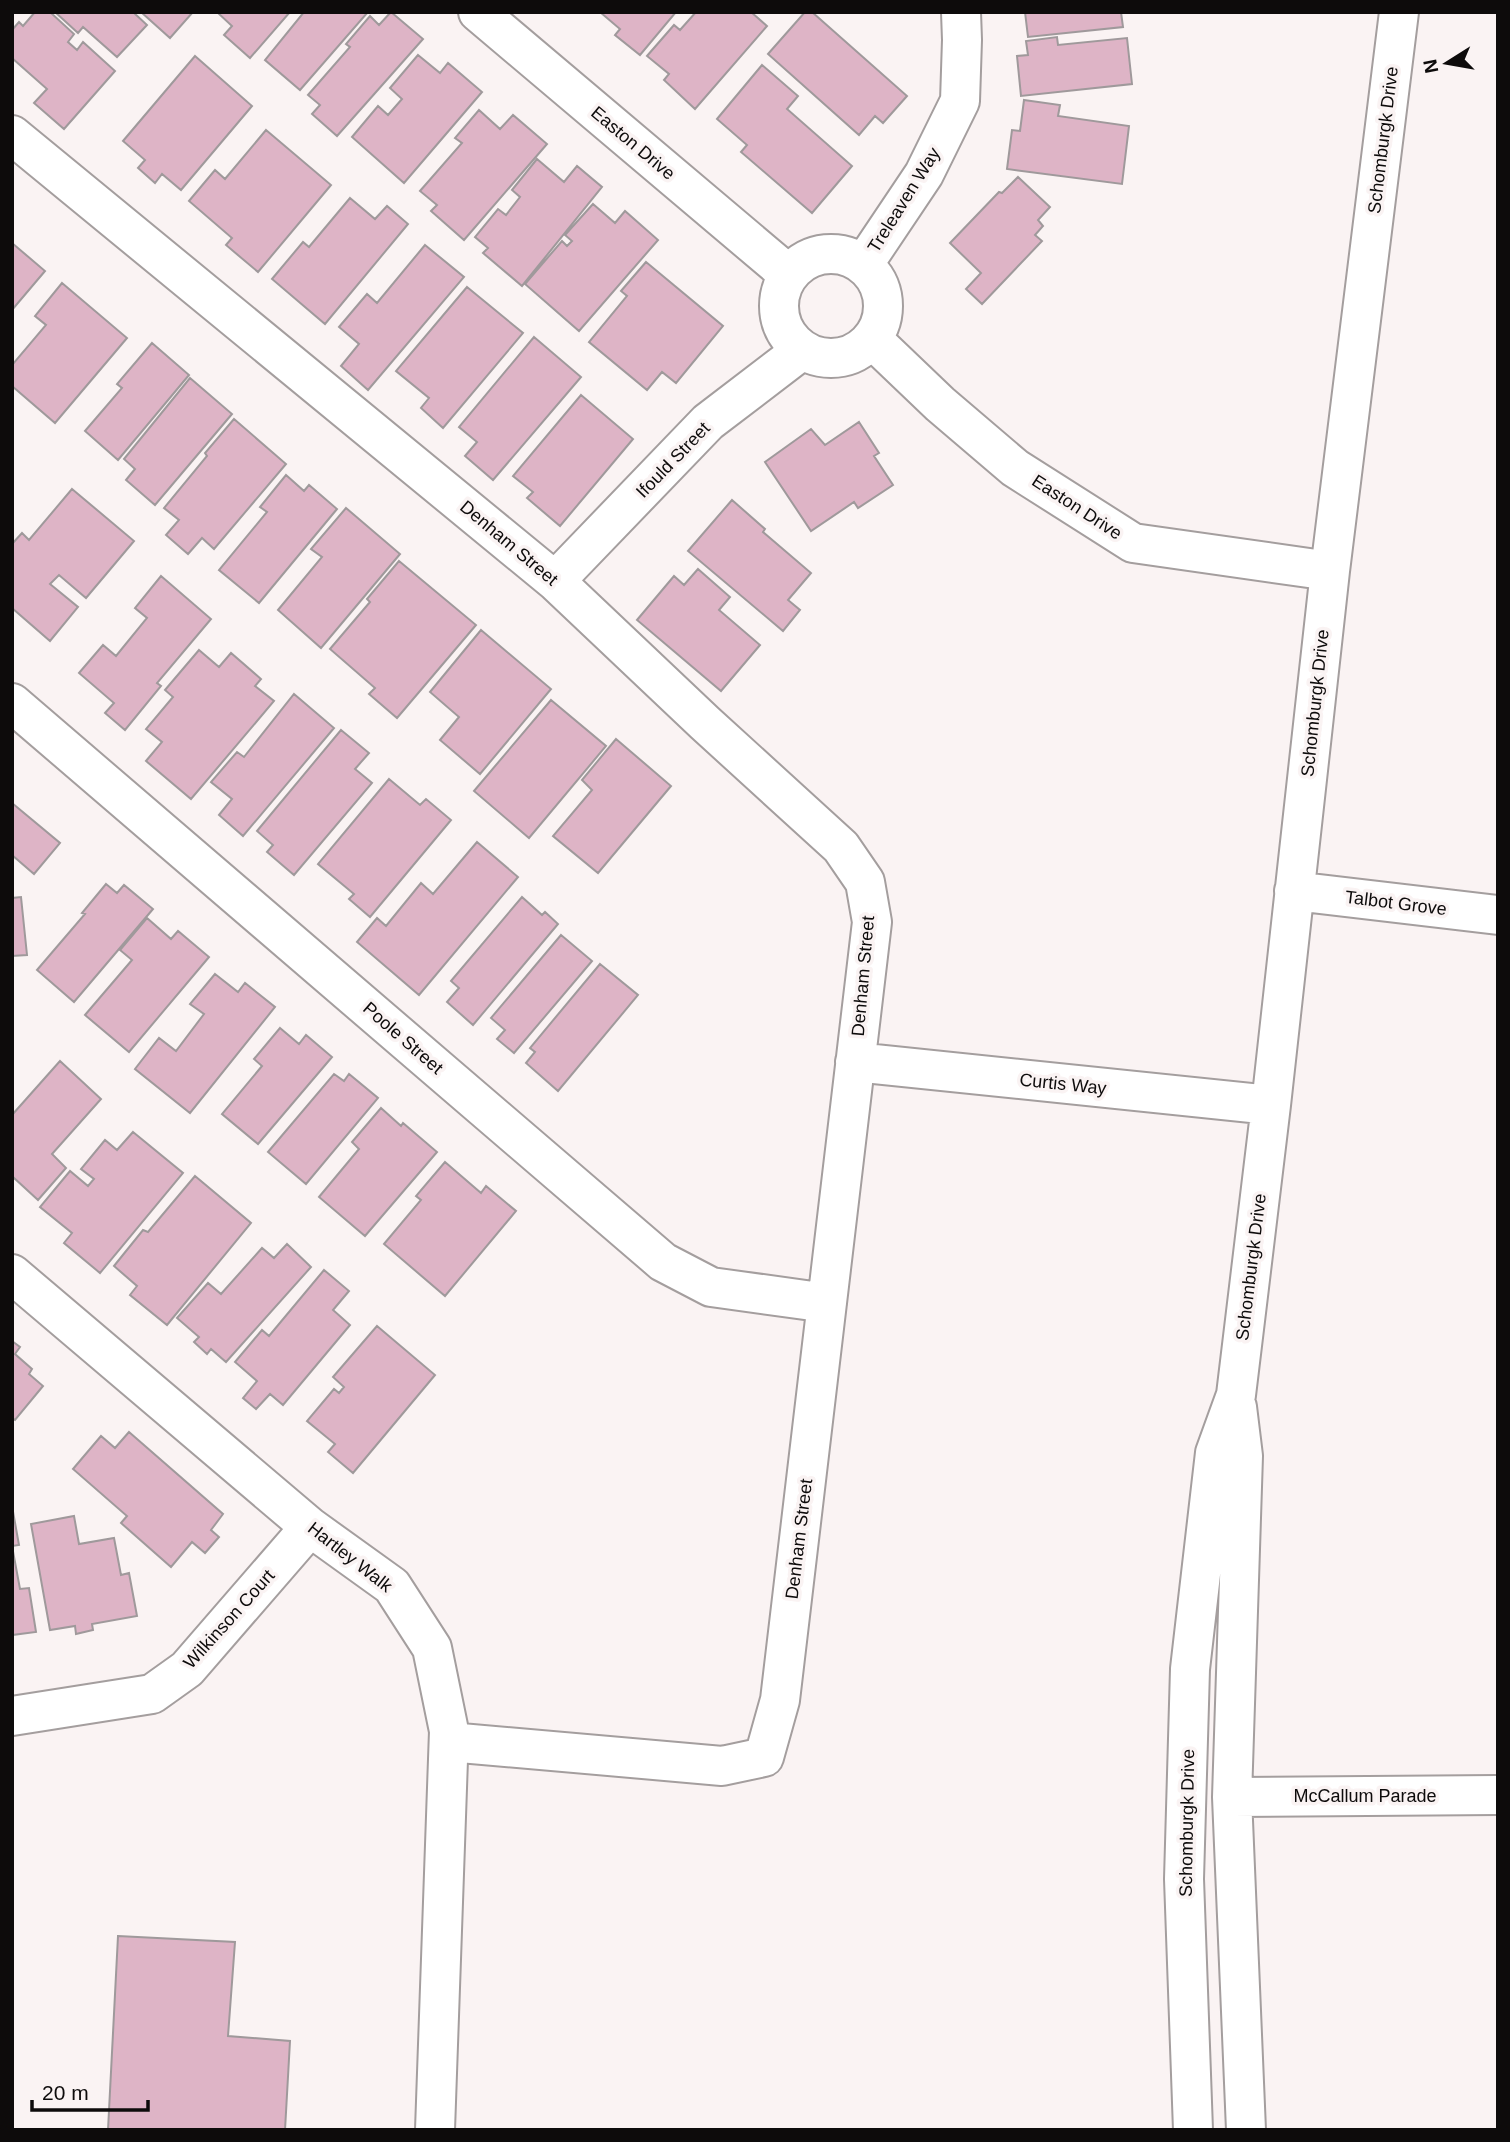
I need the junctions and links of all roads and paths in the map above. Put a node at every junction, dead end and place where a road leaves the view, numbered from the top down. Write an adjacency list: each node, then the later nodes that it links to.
1 (478, 12): 6 (street, Easton Drive)
2 (961, 12): 5 (street, Treleaven Way)
3 (1399, 12): 9 (street, Schomburgk Drive)
4 (12, 135): 10 (street, Denham Street)
5 (863, 265): 6 (street); 7 (street)
6 (788, 274): 8 (street)
7 (872, 339): 8 (street); 9 (street, Easton Drive)
8 (801, 351): 10 (street, Ifould Street)
9 (1330, 571): 12 (street, Schomburgk Drive)
10 (555, 581): 14 (street, Denham Street)
11 (12, 703): 17 (street, Poole Street)
12 (1294, 891): 13 (street, Talbot Grove); 15 (street, Schomburgk Drive)
13 (1498, 915)
14 (855, 1062): 15 (street, Curtis Way); 17 (street, Denham Street)
15 (1271, 1105): 18 (street, Schomburgk Drive)
16 (12, 1274): 19 (street, Hartley Walk)
17 (827, 1303): 21 (street, Denham Street)
18 (1236, 1395): 23 (street, Schomburgk Drive); 25 (street, Schomburgk Drive)
19 (310, 1527): 20 (street, Wilkinson Court); 21 (street, Hartley Walk)
20 (12, 1716)
21 (449, 1742): 24 (street, Hartley Walk)
22 (1498, 1795): 23 (street, McCallum Parade)
23 (1232, 1797): 26 (street, Schomburgk Drive)
24 (435, 2130)
25 (1193, 2130)
26 (1246, 2130)

